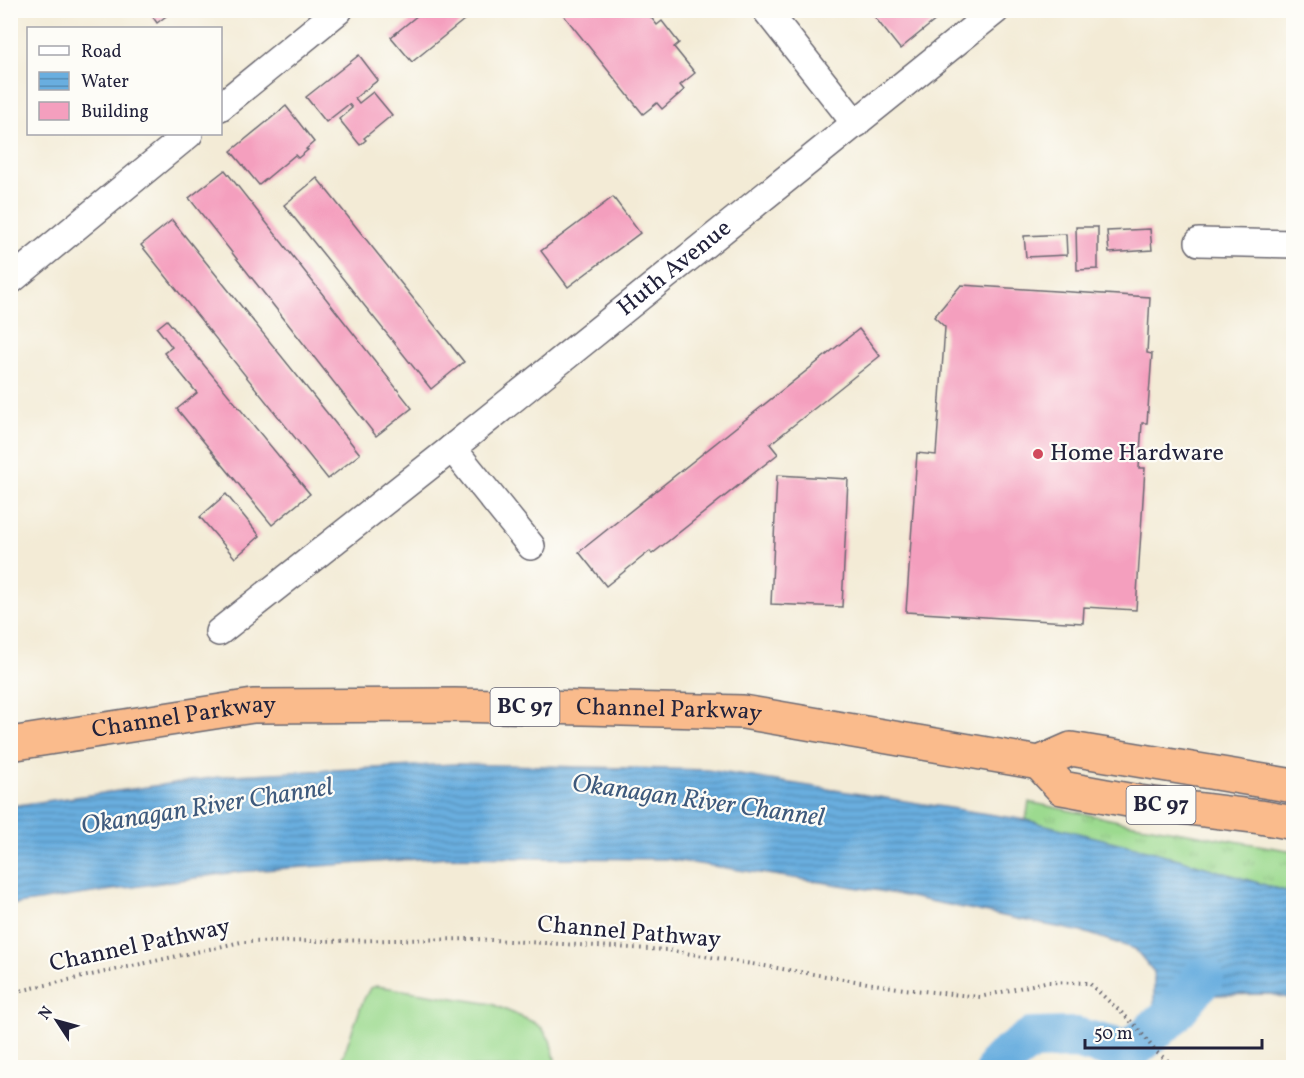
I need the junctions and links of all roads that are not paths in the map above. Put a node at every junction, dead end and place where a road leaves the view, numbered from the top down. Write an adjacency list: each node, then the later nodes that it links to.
1 (339, 10): 4 (street)
2 (766, 10): 5 (street)
3 (996, 10): 5 (street, Huth Avenue)
4 (222, 105)
5 (855, 124): 10 (street, Huth Avenue)
6 (188, 135): 9 (street)
7 (1198, 242): 8 (street)
8 (1293, 244)
9 (10, 281)
10 (452, 448): 11 (street); 12 (street, Huth Avenue)
11 (531, 546)
12 (219, 632)
13 (10, 744): 14 (highway, Channel Parkway / BC 97)
14 (1039, 763): 15 (highway, BC 97); 16 (highway, BC 97)
15 (1293, 786)
16 (1293, 823)

